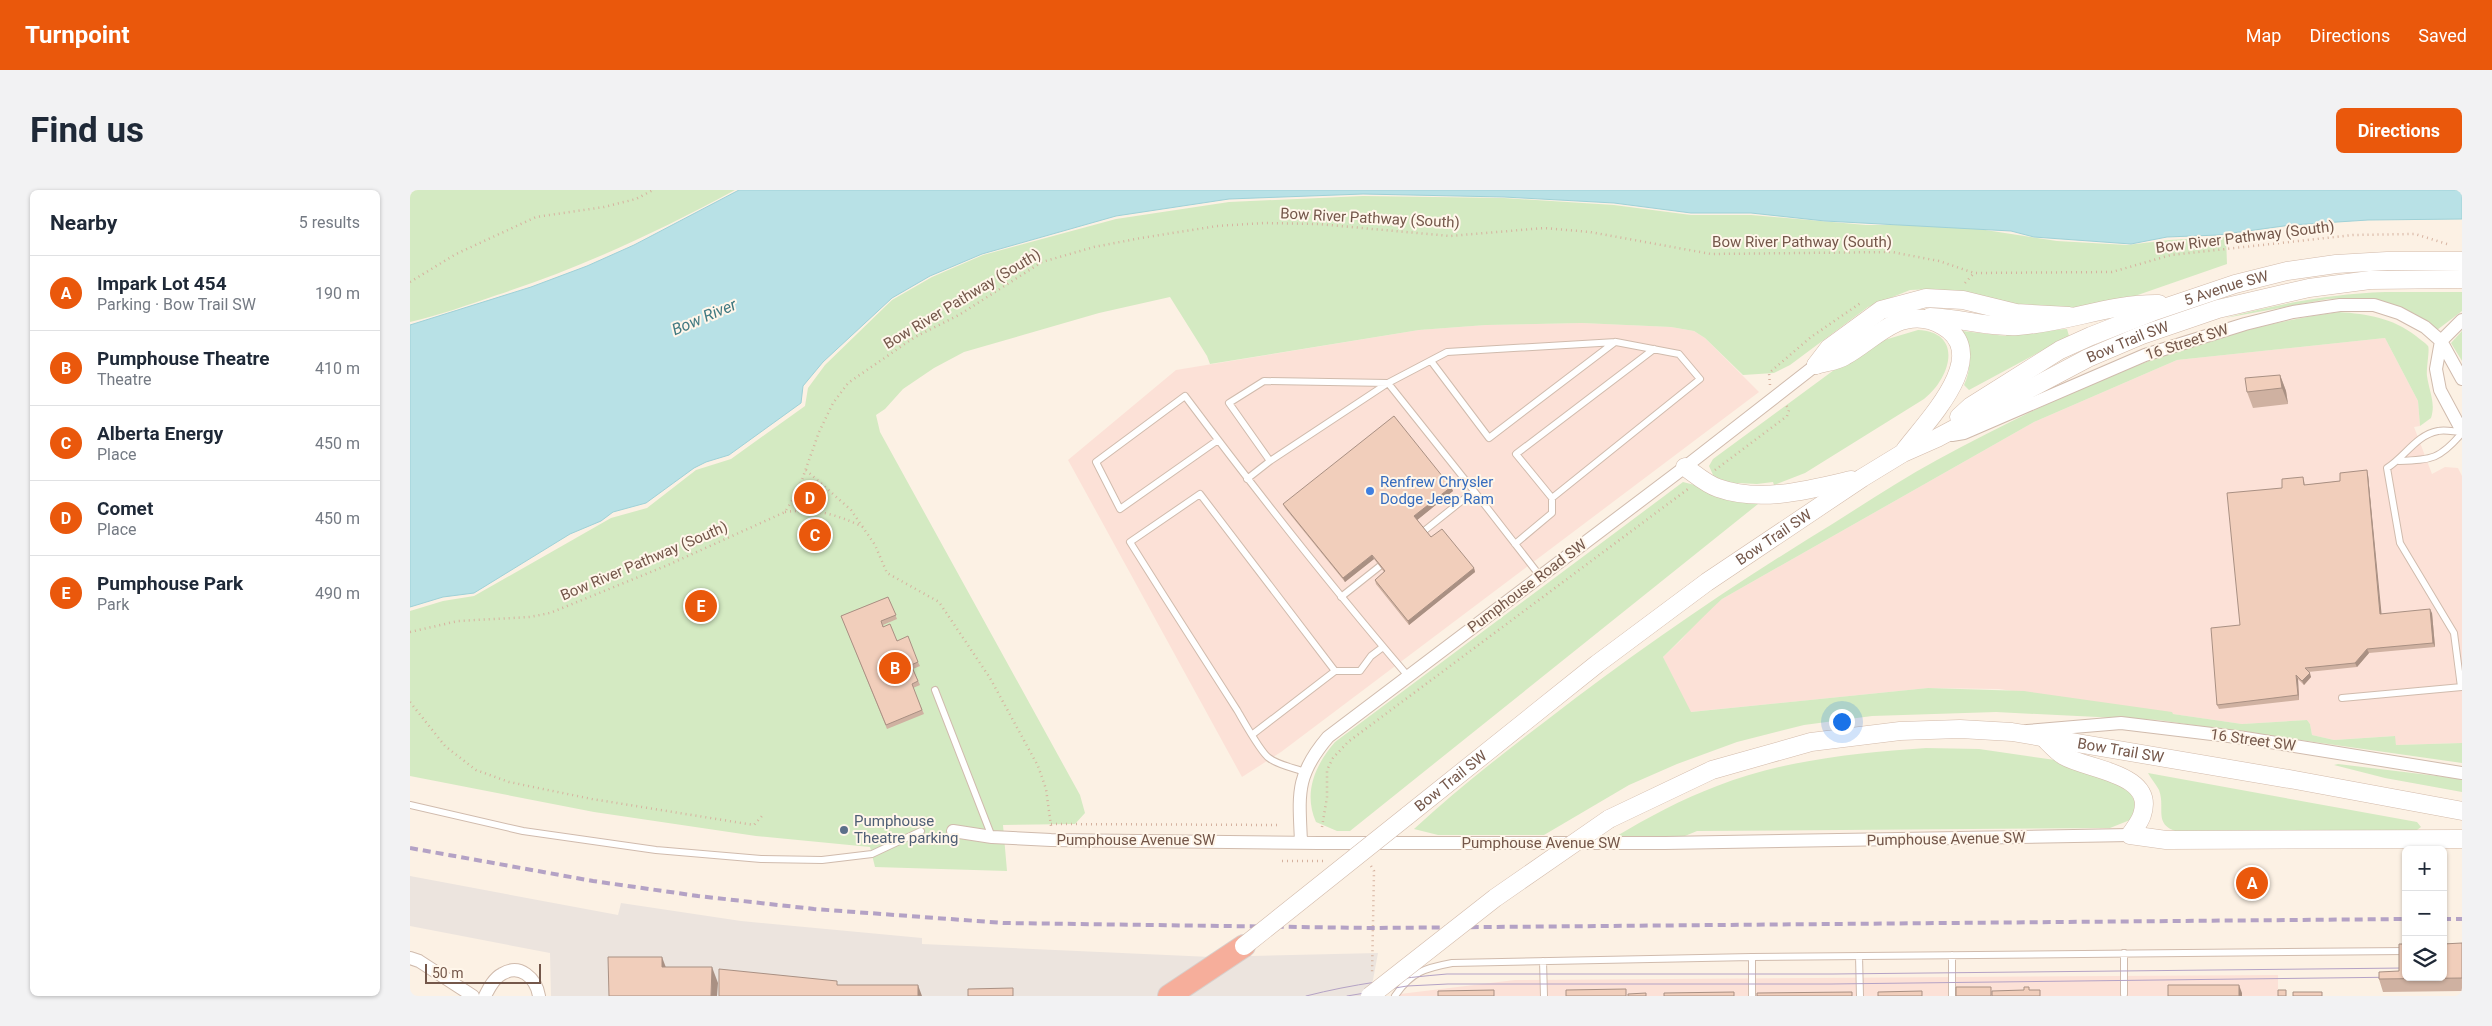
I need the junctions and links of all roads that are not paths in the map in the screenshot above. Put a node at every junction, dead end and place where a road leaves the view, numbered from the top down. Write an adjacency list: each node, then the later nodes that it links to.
1 (2458, 253): 3 (main road, 5 Avenue SW)
2 (2462, 279): 15 (main road, Bow Trail SW)
3 (2174, 305): 4 (main road); 15 (main road, 5 Avenue SW)
4 (2069, 316): 5 (main road); 11 (main road)
5 (1920, 317): 11 (main road); 17 (main road)
6 (2462, 320): 7 (street)
7 (2441, 341): 12 (street, 16 Street SW); 14 (street); 15 (street, 16 Street SW)
8 (1616, 342): 9 (lane); 10 (lane); 10 (lane)
9 (1654, 349): 24 (lane); 24 (lane)
10 (1431, 360): 13 (lane)
11 (1816, 365): 20 (street, Pumphouse Road SW)
12 (2462, 379)
13 (1388, 383): 18 (lane); 18 (lane); 23 (lane)
14 (2462, 432): 19 (lane); 19 (lane)
15 (1937, 438): 17 (main road, Bow Trail SW)
16 (1218, 440): 16 (lane); 22 (lane)
17 (1903, 453): 21 (main road, Bow Trail SW)
18 (1270, 461): 22 (lane)
19 (2399, 461): 33 (lane)
20 (1685, 467): 21 (main road); 28 (street, Pumphouse Road SW)
21 (1862, 478): 49 (main road, Bow Trail SW, bridge)
22 (1247, 479): 29 (lane)
23 (1474, 491): 25 (lane); 26 (lane)
24 (1552, 498): 26 (lane)
25 (1424, 531)
26 (1514, 544): 28 (lane)
27 (1380, 566): 29 (lane)
28 (1540, 576): 32 (street, Pumphouse Road SW)
29 (1340, 597): 30 (lane)
30 (1383, 647): 31 (lane); 32 (lane)
31 (1335, 671): 37 (lane); 37 (lane)
32 (1408, 676): 39 (street, Pumphouse Road SW)
33 (2461, 687): 35 (lane)
34 (935, 690): 46 (lane)
35 (2342, 698)
36 (2012, 732): 38 (main road, Bow Trail SW); 40 (street, 16 Street SW); 57 (main road, Bow Trail SW, bridge)
37 (1252, 734): 39 (lane)
38 (2044, 738): 42 (main road, Bow Trail SW); 45 (main road)
39 (1304, 772): 48 (street, Pumphouse Road SW)
40 (2462, 773)
41 (410, 805): 43 (lane)
42 (2462, 811)
43 (921, 831)
44 (953, 831): 46 (street, Pumphouse Avenue SW)
45 (2130, 835): 47 (main road); 48 (street, Pumphouse Avenue SW)
46 (992, 837): 48 (street, Pumphouse Avenue SW)
47 (2462, 839)
48 (1301, 842)
49 (1244, 946): 62 (highway); 63 (main road, Bow Trail SW)
50 (2402, 951): 51 (lane)
51 (2124, 954): 52 (lane); 58 (lane)
52 (1952, 955): 53 (lane); 68 (lane)
53 (1860, 956): 54 (lane); 67 (lane)
54 (1752, 957): 56 (lane); 66 (lane)
55 (410, 958): 59 (street)
56 (1543, 961): 64 (lane); 65 (lane)
57 (1371, 989)
58 (2124, 994)
59 (473, 996)
60 (485, 996): 61 (street)
61 (539, 996)
62 (1169, 996)
63 (1182, 996)
64 (1395, 996)
65 (1544, 996)
66 (1752, 996)
67 (1860, 996)
68 (1952, 996)

